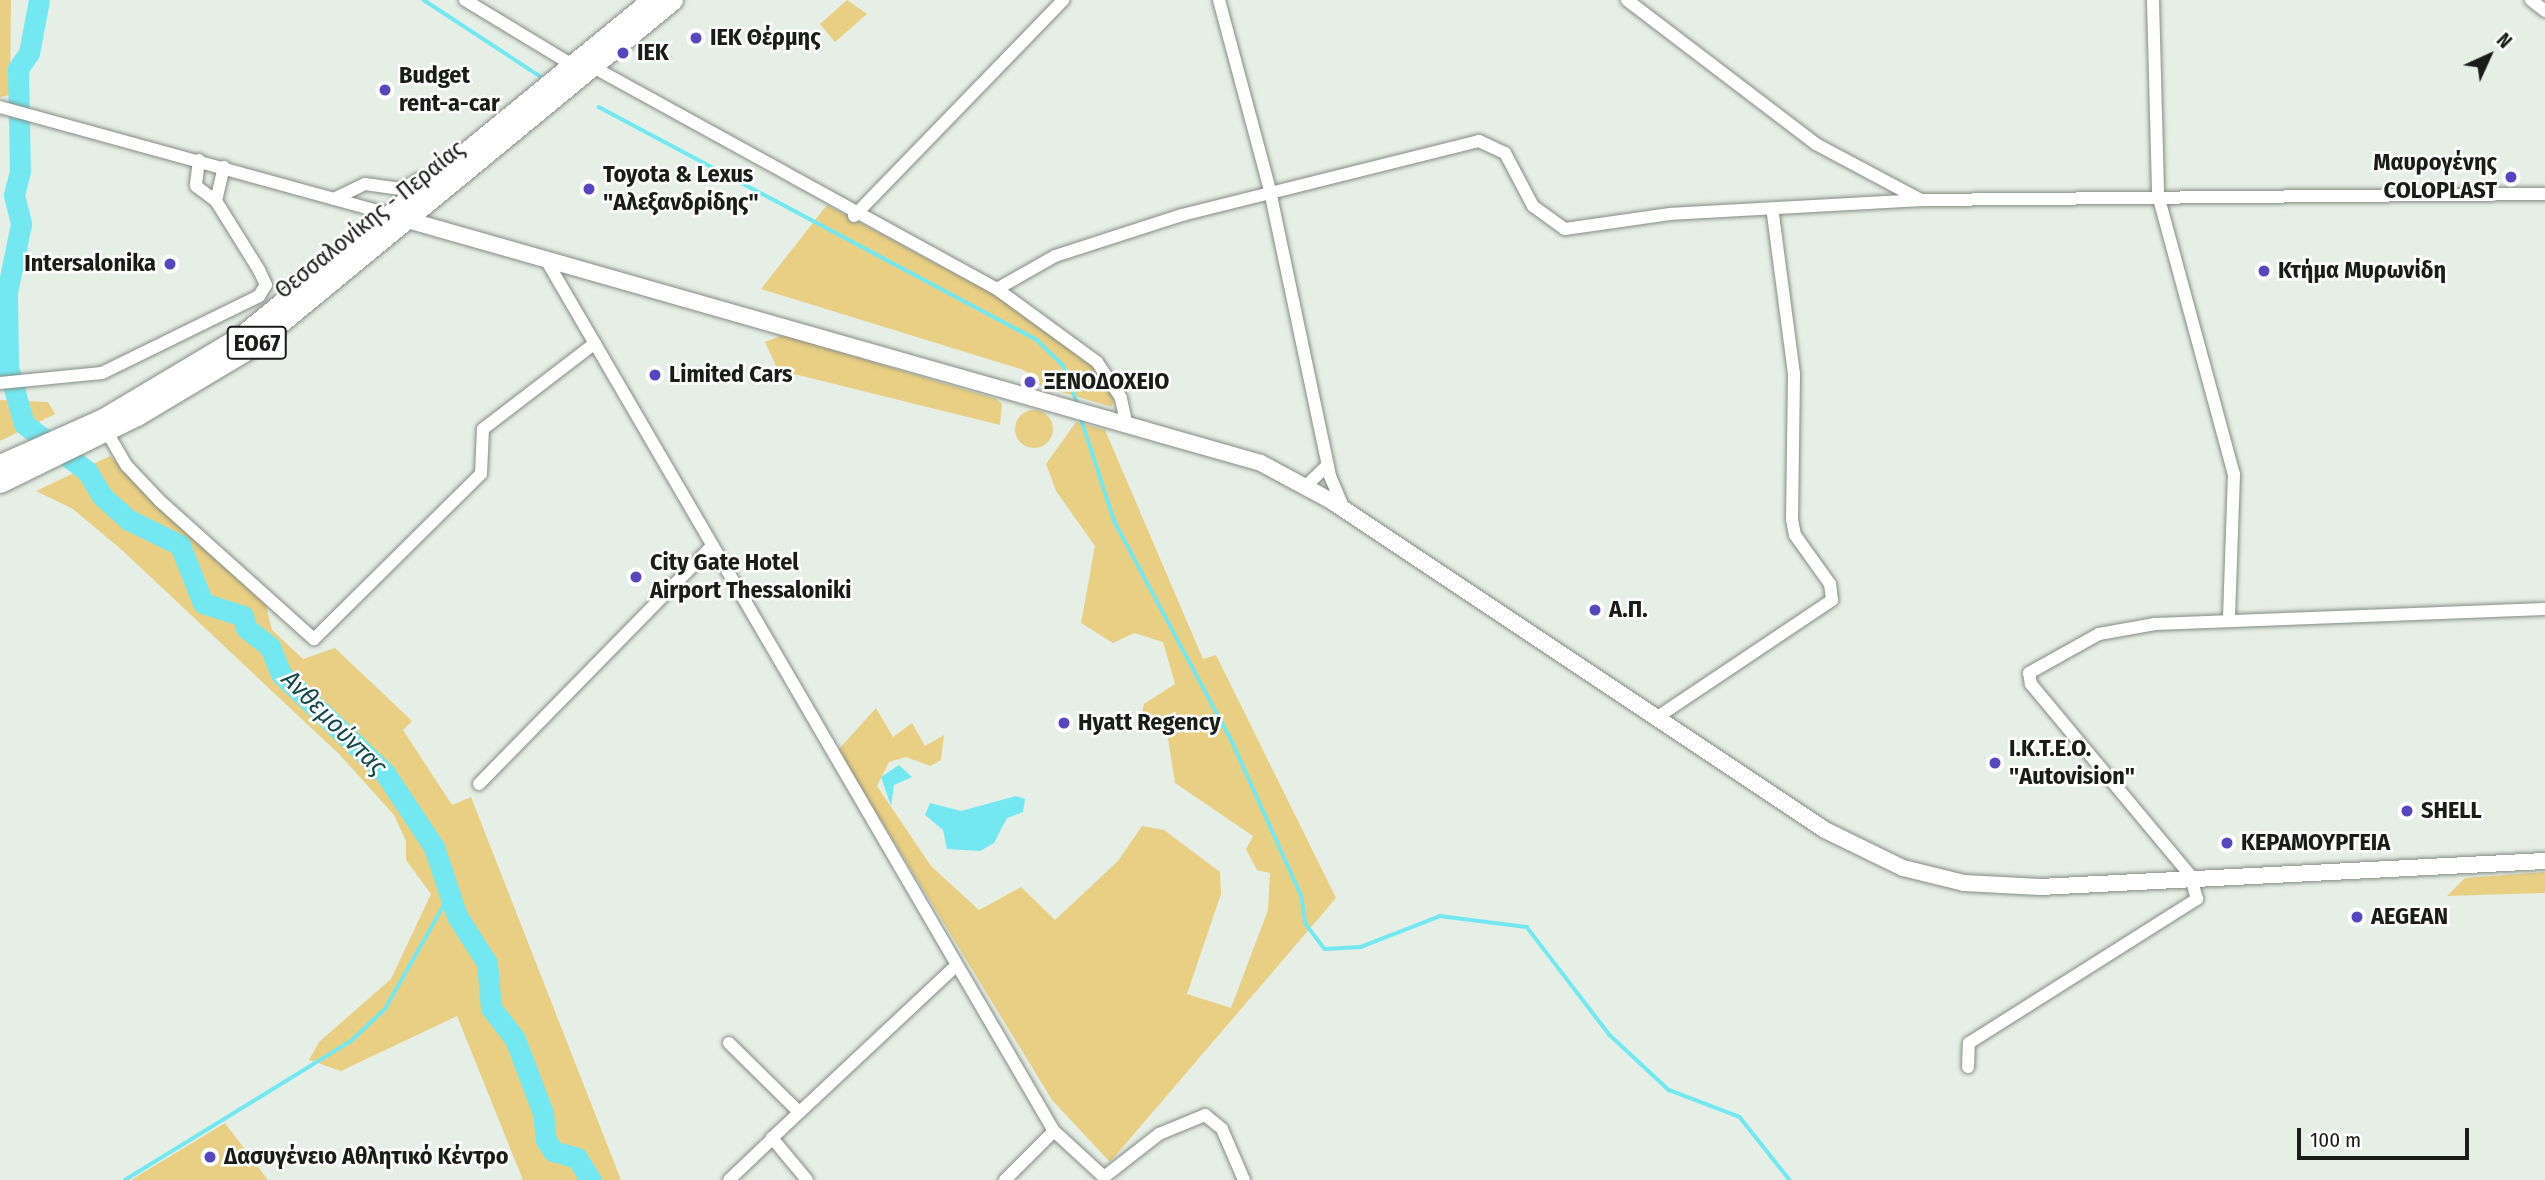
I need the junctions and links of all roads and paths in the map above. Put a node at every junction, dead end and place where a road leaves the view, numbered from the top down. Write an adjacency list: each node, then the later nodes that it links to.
1 (465, 0): 10 (street)
2 (652, 0): 10 (main road, Θεσσαλονίκης - Περαίας / ΕΟ67)
3 (673, 0): 10 (main road, Θεσσαλονίκης - Περαίας / ΕΟ67)
4 (1063, 0): 22 (street)
5 (1219, 0): 15 (street)
6 (1627, 0): 19 (street)
7 (2152, 0): 17 (street)
8 (2531, 0): 9 (street)
9 (2545, 11)
10 (579, 71): 12 (main road, Θεσσαλονίκης - Περαίας / ΕΟ67); 22 (street); 23 (main road, Θεσσαλονίκης - Περαίας / ΕΟ67)
11 (3, 108): 13 (street)
12 (500, 127): 18 (street); 23 (main road, Θεσσαλονίκης - Περαίας / ΕΟ67)
13 (199, 160): 14 (street); 20 (street)
14 (225, 167): 18 (street); 20 (street)
15 (1269, 191): 21 (street); 25 (street); 33 (street)
16 (2545, 194): 17 (street)
17 (2158, 195): 19 (street); 39 (street)
18 (334, 199): 23 (street)
19 (1921, 200): 21 (street)
20 (216, 201): 27 (street)
21 (1772, 208): 40 (street)
22 (854, 216): 25 (street)
23 (401, 218): 24 (street); 29 (main road, Θεσσαλονίκης - Περαίας / ΕΟ67); 30 (main road, Θεσσαλονίκης - Περαίας / ΕΟ67)
24 (545, 258): 26 (street); 28 (street)
25 (997, 289): 28 (street)
26 (595, 343): 29 (street); 37 (street)
27 (0, 383)
28 (1126, 422): 35 (street)
29 (107, 432): 30 (main road, Θεσσαλονίκης - Περαίας / ΕΟ67)
30 (82, 437): 32 (main road, Θεσσαλονίκης - Περαίας / ΕΟ67)
31 (0, 464): 32 (main road, Θεσσαλονίκης - Περαίας / ΕΟ67)
32 (22, 464): 34 (main road, Θεσσαλονίκης - Περαίας / ΕΟ67)
33 (1328, 465): 35 (street); 36 (street)
34 (0, 483)
35 (1306, 486): 36 (street)
36 (1345, 510): 40 (street)
37 (710, 547): 41 (street); 44 (street)
38 (2545, 609): 39 (street)
39 (2229, 621): 43 (street)
40 (1656, 718): 43 (street)
41 (479, 784)
42 (2545, 861): 43 (street)
43 (2190, 876): 46 (street)
44 (957, 965): 47 (street); 48 (street)
45 (729, 1043): 47 (street)
46 (1968, 1067)
47 (799, 1112): 49 (street)
48 (1054, 1131): 52 (street); 53 (street)
49 (771, 1140): 50 (street); 51 (street)
50 (729, 1180)
51 (807, 1180)
52 (1006, 1180)
53 (1244, 1180)

